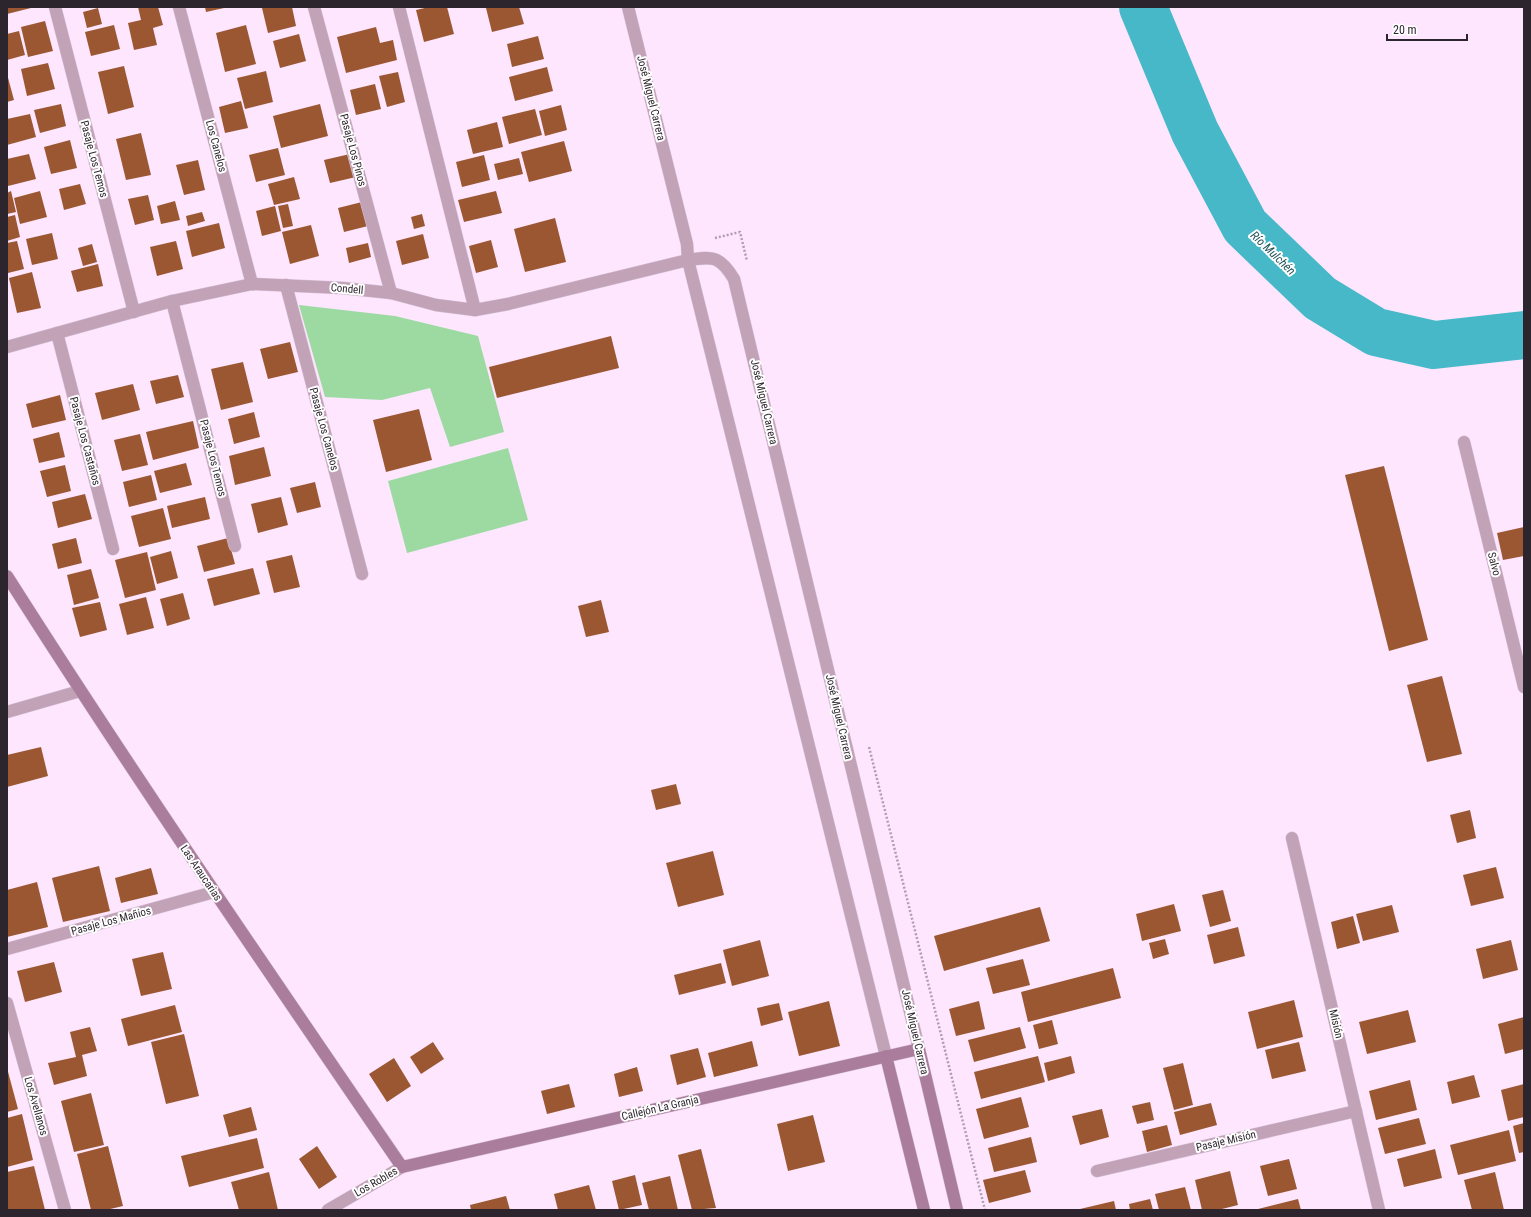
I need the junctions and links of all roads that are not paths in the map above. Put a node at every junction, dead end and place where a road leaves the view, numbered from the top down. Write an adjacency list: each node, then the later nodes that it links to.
1 (55, 7): 12 (street, Pasaje Los Temos)
2 (179, 7): 7 (street, Los Canelos)
3 (314, 7): 9 (street, Pasaje Los Pinos)
4 (399, 7): 11 (street)
5 (628, 7): 6 (street, José Miguel Carrera)
6 (688, 260): 11 (street, Condell); 27 (street, José Miguel Carrera); 28 (street, José Miguel Carrera)
7 (252, 284): 8 (street, Condell); 10 (street, Condell)
8 (286, 285): 9 (street, Condell); 18 (street, Pasaje Los Canelos)
9 (391, 293): 11 (street, Condell)
10 (172, 301): 12 (street, Condell); 16 (street, Pasaje Los Temos)
11 (475, 310)
12 (134, 312): 13 (street, Condell)
13 (57, 333): 14 (street, Condell); 17 (street, Pasaje Los Castaños)
14 (7, 347)
15 (1464, 442): 20 (street, Salvo)
16 (235, 546)
17 (113, 549)
18 (362, 574)
19 (7, 576): 21 (street, Las Araucarias)
20 (1524, 687)
21 (80, 691): 22 (street); 24 (street, Las Araucarias)
22 (7, 712)
23 (1292, 838): 29 (street, Misión)
24 (214, 892): 25 (street, Pasaje Los Mañios); 30 (street, Las Araucarias)
25 (7, 949)
26 (7, 1003): 32 (street, Los Avellanos)
27 (919, 1049): 28 (street, Callejón La Granja); 35 (street, José Miguel Carrera)
28 (886, 1056): 30 (street, Callejón La Granja); 34 (street, José Miguel Carrera)
29 (1356, 1110): 31 (street, Pasaje Misión); 36 (street, Misión)
30 (402, 1167): 33 (street, Los Robles)
31 (1097, 1171)
32 (65, 1210)
33 (328, 1210)
34 (924, 1210)
35 (957, 1210)
36 (1379, 1210)

